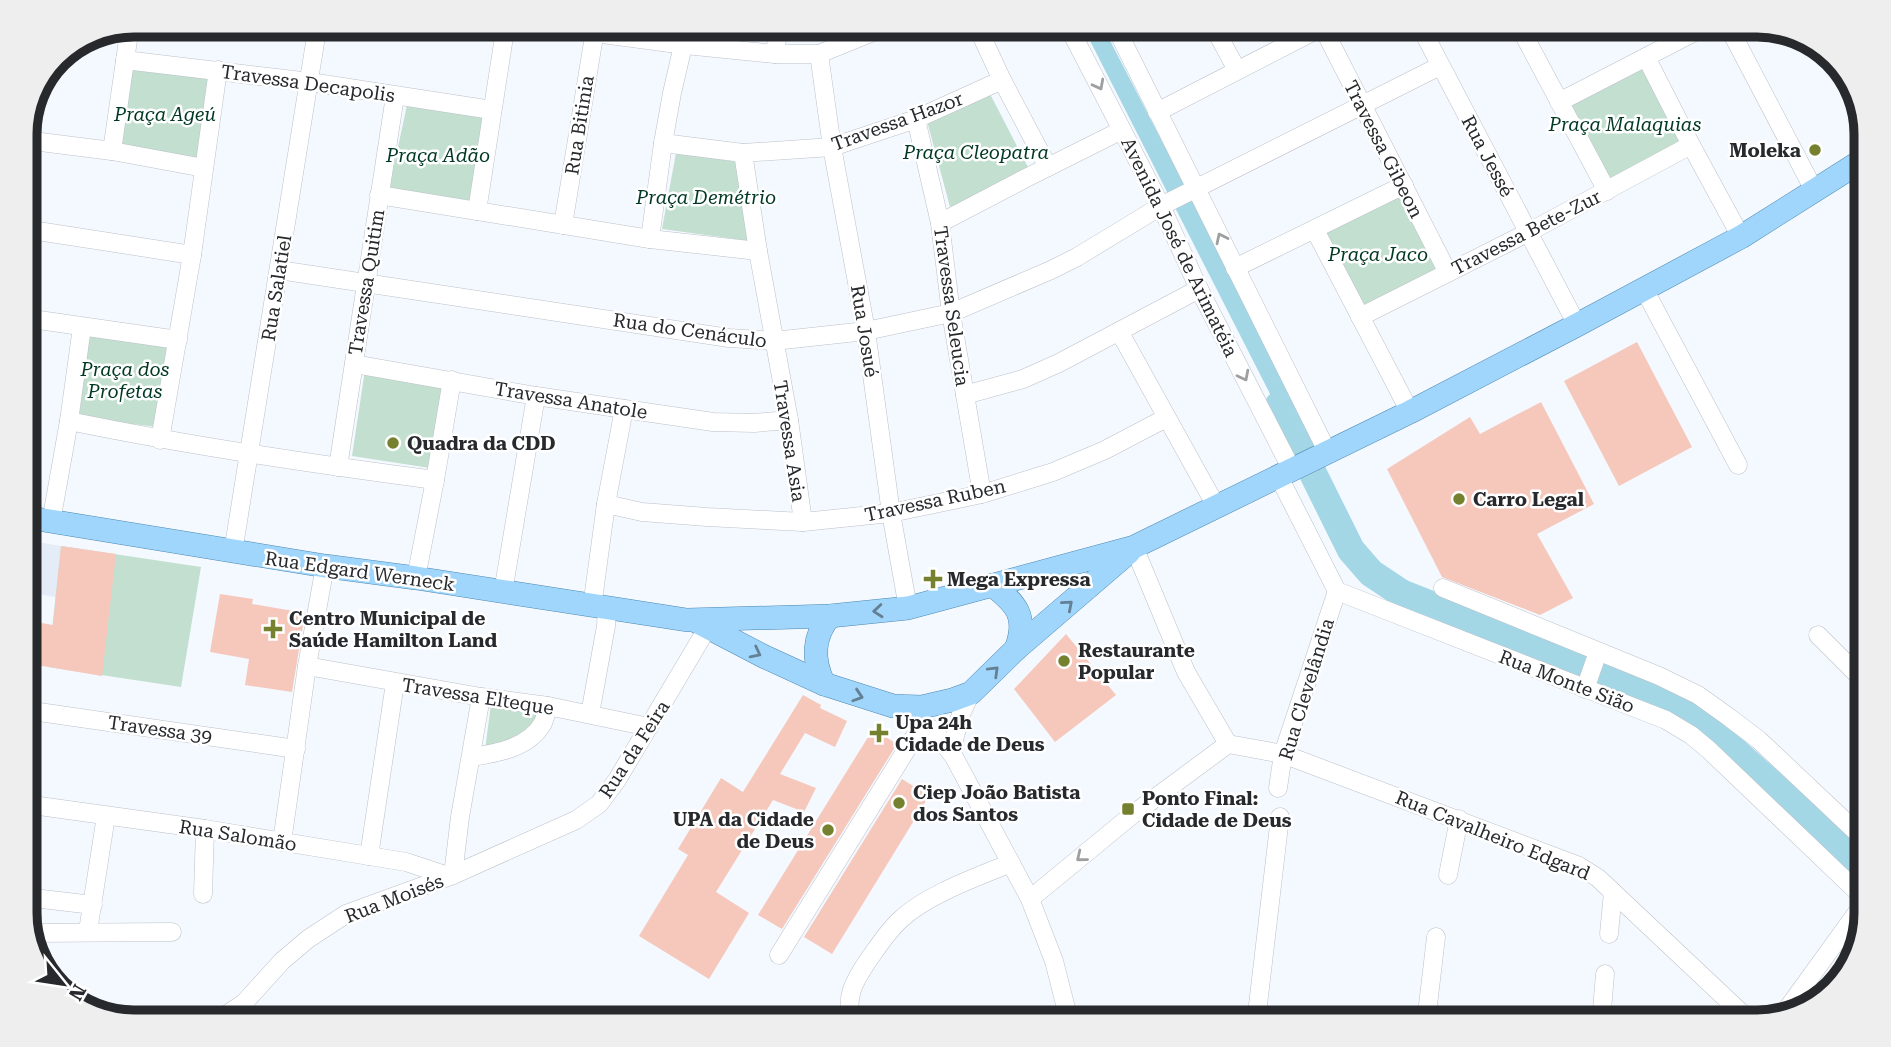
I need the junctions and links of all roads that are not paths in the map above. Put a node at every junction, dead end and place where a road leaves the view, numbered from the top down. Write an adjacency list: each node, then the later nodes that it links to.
1 (316, 37): 28 (street, Rua Salatiel)
2 (504, 37): 32 (street)
3 (593, 37): 53 (street, Rua Bitinia)
4 (640, 37): 19 (street)
5 (686, 37): 19 (street)
6 (777, 37): 20 (street)
7 (861, 37): 21 (street)
8 (982, 37): 27 (street)
9 (1074, 37): 35 (street, Avenida José de Arimatéia, one-way to 35)
10 (1120, 37): 33 (street, Avenida José de Arimatéia)
11 (1219, 37): 26 (street)
12 (1301, 37): 26 (street)
13 (1327, 37): 31 (street, Travessa Gibeon)
14 (1426, 37): 24 (street, Rua Jessé)
15 (1526, 37): 30 (street)
16 (1685, 37): 22 (street)
17 (1734, 37): 48 (street)
18 (128, 38): 23 (street)
19 (685, 45): 20 (street); 37 (street)
20 (775, 54): 21 (street)
21 (819, 54): 39 (street, Rua Josué)
22 (1646, 57): 30 (street); 38 (street)
23 (125, 60): 25 (street, Travessa Decapolis); 40 (street)
24 (1440, 66): 31 (street, Rua do Cenáculo); 56 (street, Rua Jessé)
25 (218, 70): 28 (street, Travessa Decapolis); 43 (street)
26 (1237, 70): 33 (street)
27 (1002, 80): 34 (street, Travessa Hazor); 44 (street)
28 (310, 82): 29 (street, Travessa Decapolis); 62 (street, Rua Salatiel)
29 (396, 96): 32 (street, Travessa Decapolis); 49 (street, Travessa Quitim)
30 (1559, 102): 46 (street)
31 (1361, 105): 45 (street, Travessa Gibeon); 47 (street, Rua do Cenáculo)
32 (492, 110): 51 (street)
33 (1157, 112): 47 (street, Avenida José de Arimatéia)
34 (916, 119): 39 (street, Travessa Hazor); 52 (street, Travessa Seleucia)
35 (1122, 130): 44 (street); 50 (street, Avenida José de Arimatéia)
36 (37, 142): 40 (street)
37 (663, 143): 41 (street, Travessa Hazor); 58 (street)
38 (1691, 145): 46 (street, Travessa Bete-Zur); 57 (street)
39 (832, 147): 41 (street, Travessa Hazor); 72 (street, Rua Josué)
40 (112, 151): 43 (street)
41 (743, 153): 59 (street, Travessa Asia)
42 (1854, 166): 48 (main road)
43 (204, 167): 60 (street)
44 (1048, 167): 52 (street)
45 (1404, 186): 54 (street); 63 (street, Travessa Gibeon)
46 (1607, 191): 56 (street, Travessa Bete-Zur)
47 (1193, 192): 50 (street, Rua do Cenáculo); 61 (street, Avenida José de Arimatéia, one-way to 47)
48 (1815, 192): 57 (main road)
49 (379, 195): 51 (street); 64 (street, Travessa Quitim)
50 (1164, 205): 65 (street, Avenida José de Arimatéia); 67 (street, Rua do Cenáculo)
51 (477, 211): 53 (street)
52 (940, 223): 67 (street, Travessa Seleucia)
53 (563, 225): 58 (street)
54 (1315, 230): 61 (street); 68 (street)
55 (37, 231): 60 (street)
56 (1530, 232): 63 (street, Travessa Bete-Zur); 70 (street, Rua Jessé)
57 (1741, 237): 66 (main road)
58 (650, 239): 59 (street)
59 (758, 251): 75 (street, Travessa Asia)
60 (192, 255): 74 (street)
61 (1235, 268): 87 (street, Avenida José de Arimatéia)
62 (279, 270): 64 (street, Rua do Cenáculo); 86 (street, Rua Salatiel)
63 (1448, 273): 68 (street, Travessa Bete-Zur)
64 (365, 282): 75 (street, Rua do Cenáculo); 76 (street, Travessa Quitim)
65 (1199, 289): 73 (street); 87 (street, Avenida José de Arimatéia, one-way to 87)
66 (1644, 289): 70 (main road); 88 (street)
67 (951, 313): 72 (street, Rua do Cenáculo); 78 (street, Travessa Seleucia)
68 (1360, 317): 81 (street)
69 (37, 320): 71 (street)
70 (1577, 324): 81 (main road)
71 (82, 327): 74 (street); 84 (street)
72 (866, 331): 75 (street, Rua do Cenáculo); 94 (street, Rua Josué)
73 (1119, 331): 78 (street); 82 (street)
74 (178, 340): 85 (street)
75 (775, 341): 83 (street, Travessa Asia)
76 (354, 364): 77 (street, Travessa Anatole); 89 (street, Travessa Quitim)
77 (452, 380): 79 (street, Travessa Anatole); 90 (street)
78 (965, 395): 91 (street, Travessa Seleucia)
79 (536, 396): 80 (street, Travessa Anatole); 105 (street)
80 (624, 409): 83 (street, Travessa Anatole); 92 (street)
81 (1410, 412): 87 (main road)
82 (1166, 418): 91 (street, Travessa Ruben); 93 (street)
83 (789, 420): 97 (street, Travessa Asia)
84 (69, 421): 85 (street); 96 (street)
85 (160, 440): 86 (street)
86 (249, 454): 89 (street); 99 (street, Rua Salatiel)
87 (1304, 464): 93 (main road); 104 (street)
88 (1738, 465)
89 (338, 467): 90 (street)
90 (435, 480): 101 (street)
91 (982, 494): 94 (street, Travessa Ruben)
92 (606, 504): 97 (street, Travessa Ruben); 106 (street)
93 (1216, 506): 98 (main road)
94 (891, 513): 97 (street, Travessa Ruben); 107 (street, Rua Josué)
95 (37, 519): 96 (main road, Rua Edgard Werneck)
96 (51, 522): 99 (main road, Rua Edgard Werneck)
97 (803, 522)
98 (1134, 547): 102 (main road); 111 (main road, one-way to 98); 125 (street)
99 (233, 552): 100 (main road, Rua Edgard Werneck)
100 (325, 566): 101 (main road, Rua Edgard Werneck); 112 (street)
101 (416, 578): 105 (main road, Rua Edgard Werneck)
102 (992, 585): 107 (main road); 111 (main road)
103 (1443, 588): 113 (street, Rua Monte Sião)
104 (1337, 591): 113 (street, Rua Monte Sião); 128 (street, Rua Clevelândia)
105 (503, 592): 106 (main road, Rua Edgard Werneck)
106 (599, 608): 109 (main road, Rua Edgard Werneck); 122 (street)
107 (908, 608): 108 (main road, one-way to 108)
108 (830, 616): 109 (main road); 116 (main road)
109 (702, 624): 116 (main road, one-way to 116); 124 (street, Rua da Feira)
110 (1818, 635): 114 (street)
111 (1017, 649): 117 (main road, one-way to 111)
112 (307, 666): 115 (street, Travessa Elteque); 126 (street)
113 (1592, 669): 136 (street, Rua Monte Sião); 142 (street, Rua Monte Sião)
114 (1854, 671)
115 (395, 683): 118 (street, Travessa Elteque); 138 (street)
116 (824, 684): 120 (main road, one-way to 120)
117 (971, 693): 120 (main road); 127 (street)
118 (481, 697): 119 (street, Travessa Elteque); 129 (street)
119 (548, 706): 122 (street, Travessa Elteque); 129 (street)
120 (893, 706): 123 (street)
121 (37, 712): 126 (street, Travessa 39)
122 (590, 714): 124 (street, Travessa Elteque)
123 (923, 723): 127 (street); 154 (street)
124 (649, 727): 140 (street, Rua da Feira)
125 (1228, 744): 128 (street, Rua Cavalheiro Edgard); 146 (street, one-way to 146)
126 (296, 748): 137 (street)
127 (951, 751): 139 (street)
128 (1283, 754): 130 (street, Rua Clevelândia); 134 (street, Rua Cavalheiro Edgard)
129 (472, 757): 140 (street)
130 (1278, 788)
131 (37, 806): 132 (street, Rua Salomão)
132 (106, 816): 135 (street, Rua Salomão); 147 (street)
133 (1280, 817): 160 (street)
134 (1459, 820): 141 (street); 143 (street, Rua Cavalheiro Edgard)
135 (205, 829): 137 (street, Rua Salomão); 144 (street)
136 (1854, 829)
137 (282, 842): 138 (street, Rua Salomão)
138 (369, 856): 140 (street, Rua Salomão)
139 (1010, 863): 146 (street); 158 (street)
140 (451, 876): 157 (street, Rua Moisés)
141 (1448, 876)
142 (1854, 888)
143 (1613, 892): 152 (street); 163 (street, Rua Cavalheiro Edgard)
144 (203, 894)
145 (37, 898): 147 (street)
146 (1030, 899): 159 (street)
147 (93, 905): 149 (street)
148 (1854, 918): 156 (street)
149 (88, 931): 150 (street); 151 (street)
150 (172, 932)
151 (39, 933)
152 (1609, 934)
153 (1436, 937): 161 (street)
154 (779, 955)
155 (1605, 974): 162 (street)
156 (1791, 1004)
157 (234, 1010)
158 (850, 1010)
159 (1066, 1010)
160 (1258, 1010)
161 (1428, 1010)
162 (1602, 1010)
163 (1737, 1010)

